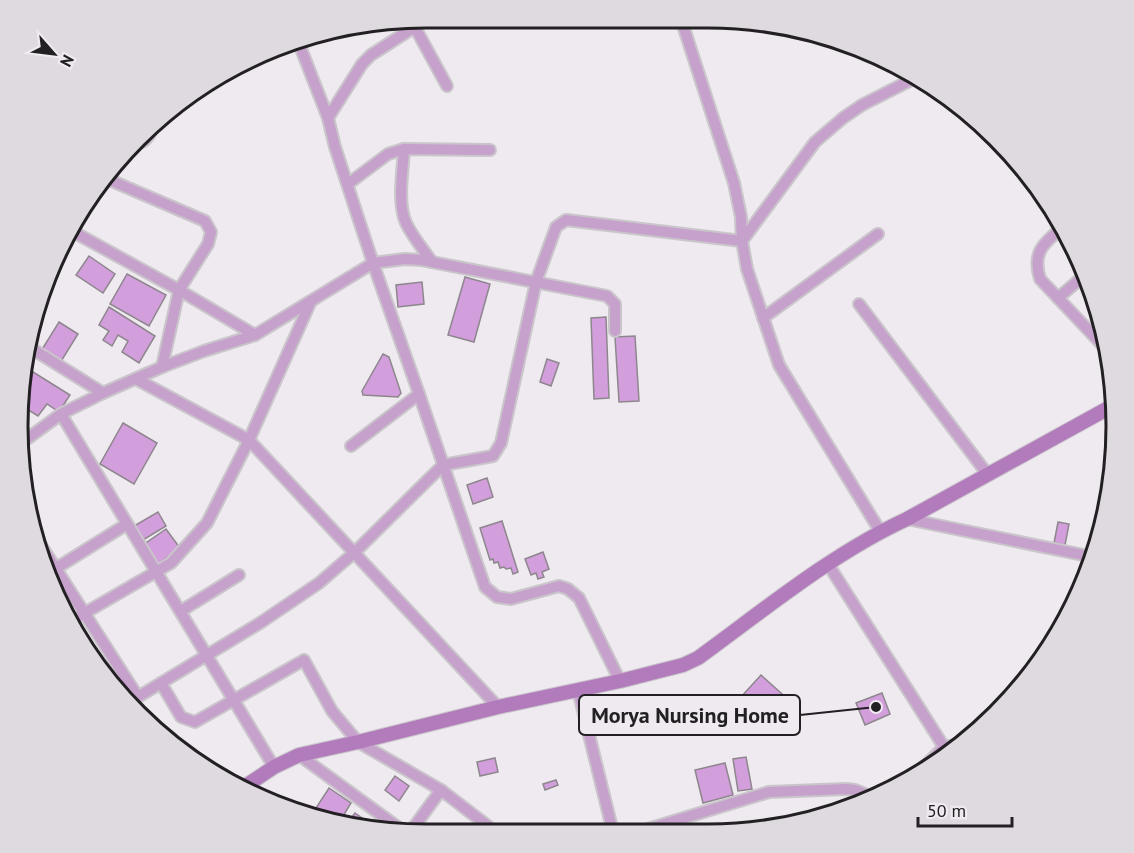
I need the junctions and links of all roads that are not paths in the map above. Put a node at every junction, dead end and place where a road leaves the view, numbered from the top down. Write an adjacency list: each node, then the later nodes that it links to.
1 (417, 28): 6 (street)
2 (684, 28): 15 (street)
3 (406, 29): 7 (street)
4 (301, 49): 7 (street)
5 (907, 82): 15 (street)
6 (447, 86)
7 (328, 118): 11 (street)
8 (404, 148): 9 (street); 11 (street); 16 (street)
9 (490, 150)
10 (113, 181): 20 (street)
11 (348, 184): 17 (street)
12 (78, 234): 20 (street)
13 (878, 234): 24 (street)
14 (1055, 234): 21 (street)
15 (741, 241): 19 (street); 24 (street)
16 (432, 262): 17 (street); 19 (street)
17 (373, 263): 22 (street); 32 (street)
18 (1078, 281): 21 (street)
19 (536, 282): 25 (street); 38 (street)
20 (179, 290): 26 (street); 29 (street)
21 (1058, 298): 27 (street)
22 (311, 301): 26 (street); 36 (street)
23 (859, 304): 39 (street)
24 (764, 318): 42 (street)
25 (615, 331)
26 (255, 334): 29 (street)
27 (1095, 338)
28 (36, 351): 31 (street)
29 (162, 367): 30 (street)
30 (136, 379): 31 (street); 36 (street)
31 (103, 393): 34 (street)
32 (419, 394): 37 (street); 38 (street)
33 (1105, 411): 39 (main road)
34 (61, 414): 35 (street); 41 (street)
35 (28, 436)
36 (249, 440): 43 (street); 47 (street)
37 (351, 446)
38 (443, 465): 43 (street); 54 (street)
39 (988, 474): 40 (main road)
40 (908, 519): 42 (main road); 44 (street)
41 (127, 524): 46 (street); 47 (street)
42 (880, 531): 45 (main road)
43 (355, 552): 53 (street); 59 (street)
44 (1084, 555)
45 (828, 564): 54 (main road); 61 (street)
46 (55, 569)
47 (156, 572): 50 (street); 51 (street)
48 (239, 575): 50 (street)
49 (60, 582): 51 (street)
50 (181, 611): 53 (street)
51 (84, 613): 52 (street); 57 (street)
52 (78, 617)
53 (207, 655): 55 (street); 58 (street)
54 (620, 681): 56 (main road)
55 (161, 683): 57 (street); 58 (street)
56 (578, 690): 59 (main road); 70 (street)
57 (138, 697)
58 (234, 699): 60 (street); 63 (street)
59 (498, 707): 60 (main road)
60 (358, 742): 62 (main road); 65 (street)
61 (944, 747)
62 (299, 755): 63 (main road); 67 (street)
63 (274, 767): 64 (main road)
64 (250, 783)
65 (441, 790): 68 (street); 69 (street)
66 (863, 793): 71 (street)
67 (392, 823)
68 (416, 824)
69 (485, 824)
70 (611, 824)
71 (662, 824)

